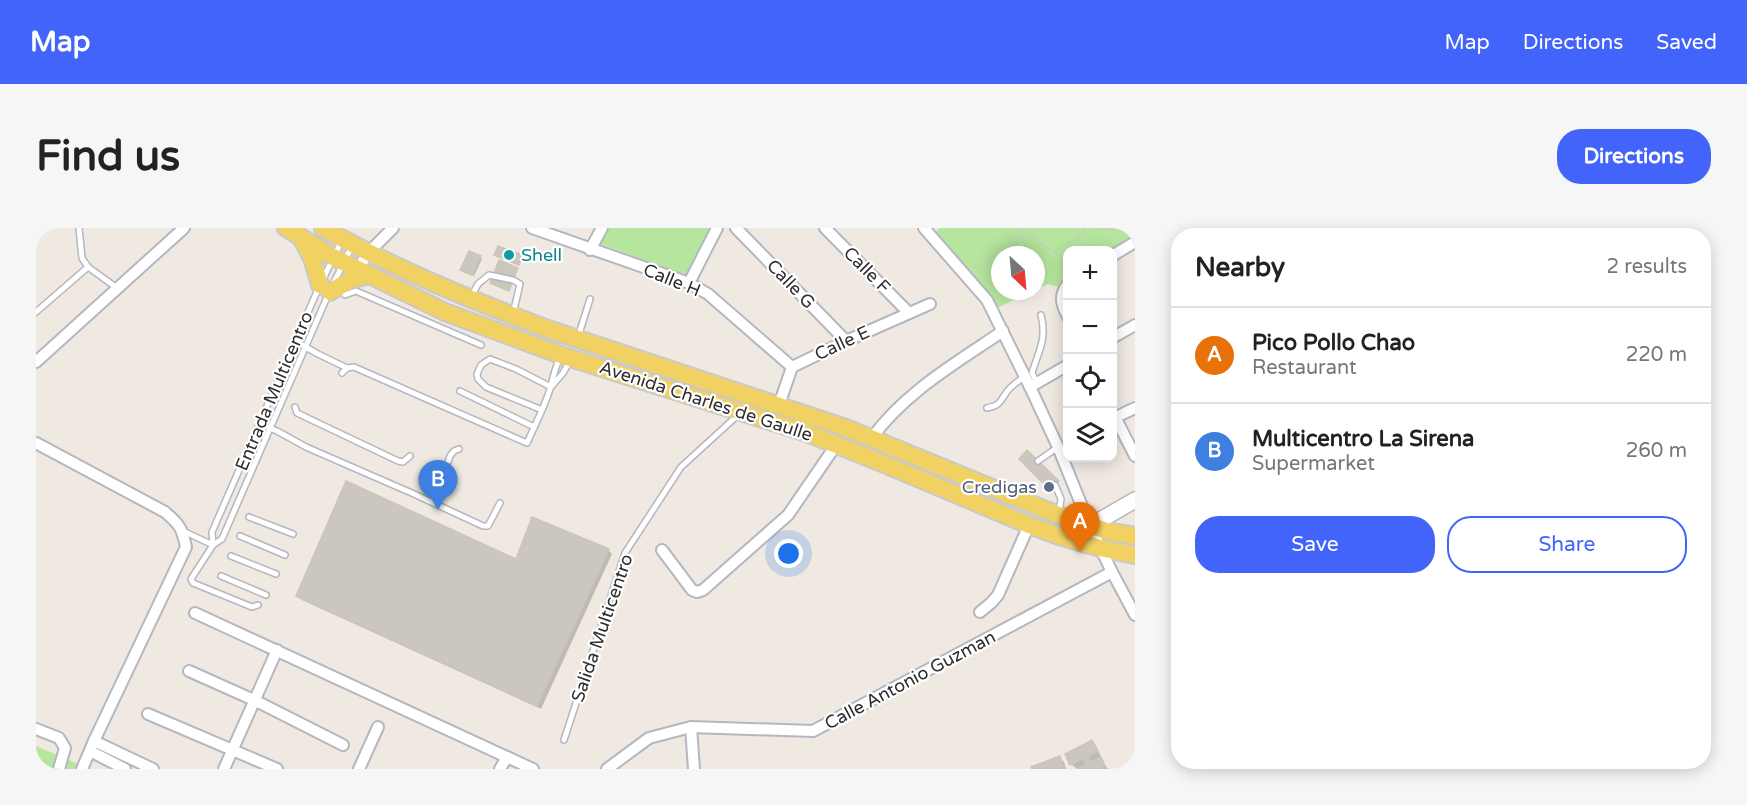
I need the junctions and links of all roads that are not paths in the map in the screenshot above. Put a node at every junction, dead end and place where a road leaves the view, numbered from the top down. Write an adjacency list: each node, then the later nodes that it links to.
1 (79, 228): 19 (lane)
2 (184, 228): 21 (street)
3 (286, 228): 12 (main road, Avenida Charles de Gaulle)
4 (323, 228): 14 (main road, Avenida Charles de Gaulle)
5 (393, 228): 16 (street)
6 (532, 228): 15 (street, Calle H)
7 (602, 228): 15 (street)
8 (717, 228): 20 (street)
9 (736, 228): 37 (street, Calle G)
10 (825, 228): 29 (street, Calle F)
11 (924, 228): 33 (street)
12 (302, 238): 18 (main road, Avenida Charles de Gaulle); 23 (main road)
13 (1134, 238): 17 (street)
14 (347, 242): 16 (main road, Avenida Charles de Gaulle); 18 (lane, Entrada Multicentro); 18 (lane, Entrada Multicentro)
15 (590, 250): 20 (street, Calle H)
16 (368, 253): 18 (street); 24 (main road, Avenida Charles de Gaulle)
17 (1117, 253)
18 (351, 266): 23 (lane, Entrada Multicentro); 23 (lane, Entrada Multicentro); 23 (main road); 40 (main road, Avenida Charles de Gaulle)
19 (88, 267): 21 (lane); 28 (lane)
20 (689, 283): 42 (street, Calle H)
21 (117, 288): 41 (street)
22 (1063, 290): 27 (street)
23 (332, 291): 36 (lane, Entrada Multicentro); 38 (lane); 39 (lane, Entrada Multicentro)
24 (469, 299): 31 (main road, Avenida Charles de Gaulle); 31 (lane)
25 (590, 299): 35 (lane)
26 (930, 304): 29 (street, Calle E)
27 (1063, 305)
28 (36, 312)
29 (909, 313): 37 (street, Calle E)
30 (1041, 315): 47 (lane)
31 (512, 316): 35 (main road, Avenida Charles de Gaulle)
32 (1135, 325): 34 (street)
33 (1003, 332): 46 (street); 64 (street)
34 (1117, 336)
35 (578, 339): 50 (main road, Avenida Charles de Gaulle)
36 (295, 341): 39 (lane); 61 (lane, Entrada Multicentro)
37 (846, 341): 42 (street, Calle E)
38 (481, 345)
39 (305, 346): 43 (lane); 63 (lane, Entrada Multicentro)
40 (566, 356): 48 (lane); 48 (lane); 51 (main road, Avenida Charles de Gaulle)
41 (36, 362)
42 (792, 367): 52 (street, Calle E)
43 (347, 368): 45 (lane); 62 (lane)
44 (1063, 368): 47 (street)
45 (342, 373)
46 (1025, 376): 47 (street); 55 (lane)
47 (1034, 385): 67 (street)
48 (550, 387): 56 (lane); 56 (lane)
49 (460, 391): 62 (lane)
50 (746, 395): 51 (main road); 52 (main road, Avenida Charles de Gaulle)
51 (722, 405): 57 (main road, Avenida Charles de Gaulle)
52 (779, 405): 59 (main road); 64 (main road, Avenida Charles de Gaulle)
53 (295, 406): 69 (lane)
54 (1135, 406): 58 (street)
55 (987, 408)
56 (542, 410): 62 (lane)
57 (742, 412): 59 (main road, Avenida Charles de Gaulle); 106 (lane, Salida Multicentro)
58 (1117, 416)
59 (761, 418): 66 (main road, Avenida Charles de Gaulle)
60 (1117, 423): 70 (street)
61 (260, 424): 63 (lane); 85 (lane, Entrada Multicentro)
62 (534, 427)
63 (269, 428): 75 (lane); 85 (lane, Entrada Multicentro)
64 (871, 439): 77 (main road, Avenida Charles de Gaulle)
65 (36, 443): 81 (street)
66 (836, 445): 79 (main road, Avenida Charles de Gaulle); 87 (street)
67 (1063, 445): 71 (lane)
68 (459, 449): 75 (lane)
69 (410, 456)
70 (1135, 456)
71 (1038, 461)
72 (1069, 462): 80 (street)
73 (1055, 485): 77 (lane)
74 (1135, 500): 80 (main road)
75 (434, 502): 76 (lane)
76 (500, 503)
77 (1058, 515): 80 (main road, Avenida Charles de Gaulle)
78 (249, 517): 82 (lane)
79 (1029, 525): 86 (main road, Avenida Charles de Gaulle); 96 (street)
80 (1090, 526): 84 (main road, Avenida Charles de Gaulle); 86 (street)
81 (183, 531): 85 (lane); 108 (street)
82 (293, 534)
83 (240, 536): 88 (lane)
84 (1135, 536)
85 (213, 546): 95 (lane, Entrada Multicentro)
86 (1100, 548): 89 (main road, Avenida Charles de Gaulle); 91 (street)
87 (662, 550)
88 (285, 555)
89 (1135, 555)
90 (231, 556): 92 (lane)
91 (1112, 572): 98 (street); 104 (street, Calle Antonio Guzman)
92 (276, 574)
93 (221, 576): 94 (lane)
94 (266, 595)
95 (258, 605)
96 (980, 612)
97 (195, 613): 99 (street)
98 (1135, 615)
99 (277, 650): 101 (street); 110 (street)
100 (189, 671): 101 (street)
101 (254, 700): 107 (street); 109 (street)
102 (148, 714): 109 (street)
103 (378, 727): 117 (street)
104 (691, 727): 120 (street, Calle Antonio Guzman); 121 (street)
105 (36, 729): 111 (street)
106 (564, 740)
107 (343, 745)
108 (92, 746): 112 (street); 113 (street); 114 (street)
109 (232, 750): 115 (street); 116 (street)
110 (507, 757): 118 (street); 119 (street)
111 (59, 769)
112 (82, 769)
113 (125, 769)
114 (153, 769)
115 (224, 769)
116 (277, 769)
117 (359, 769)
118 (500, 769)
119 (533, 769)
120 (607, 769)
121 (694, 769)

